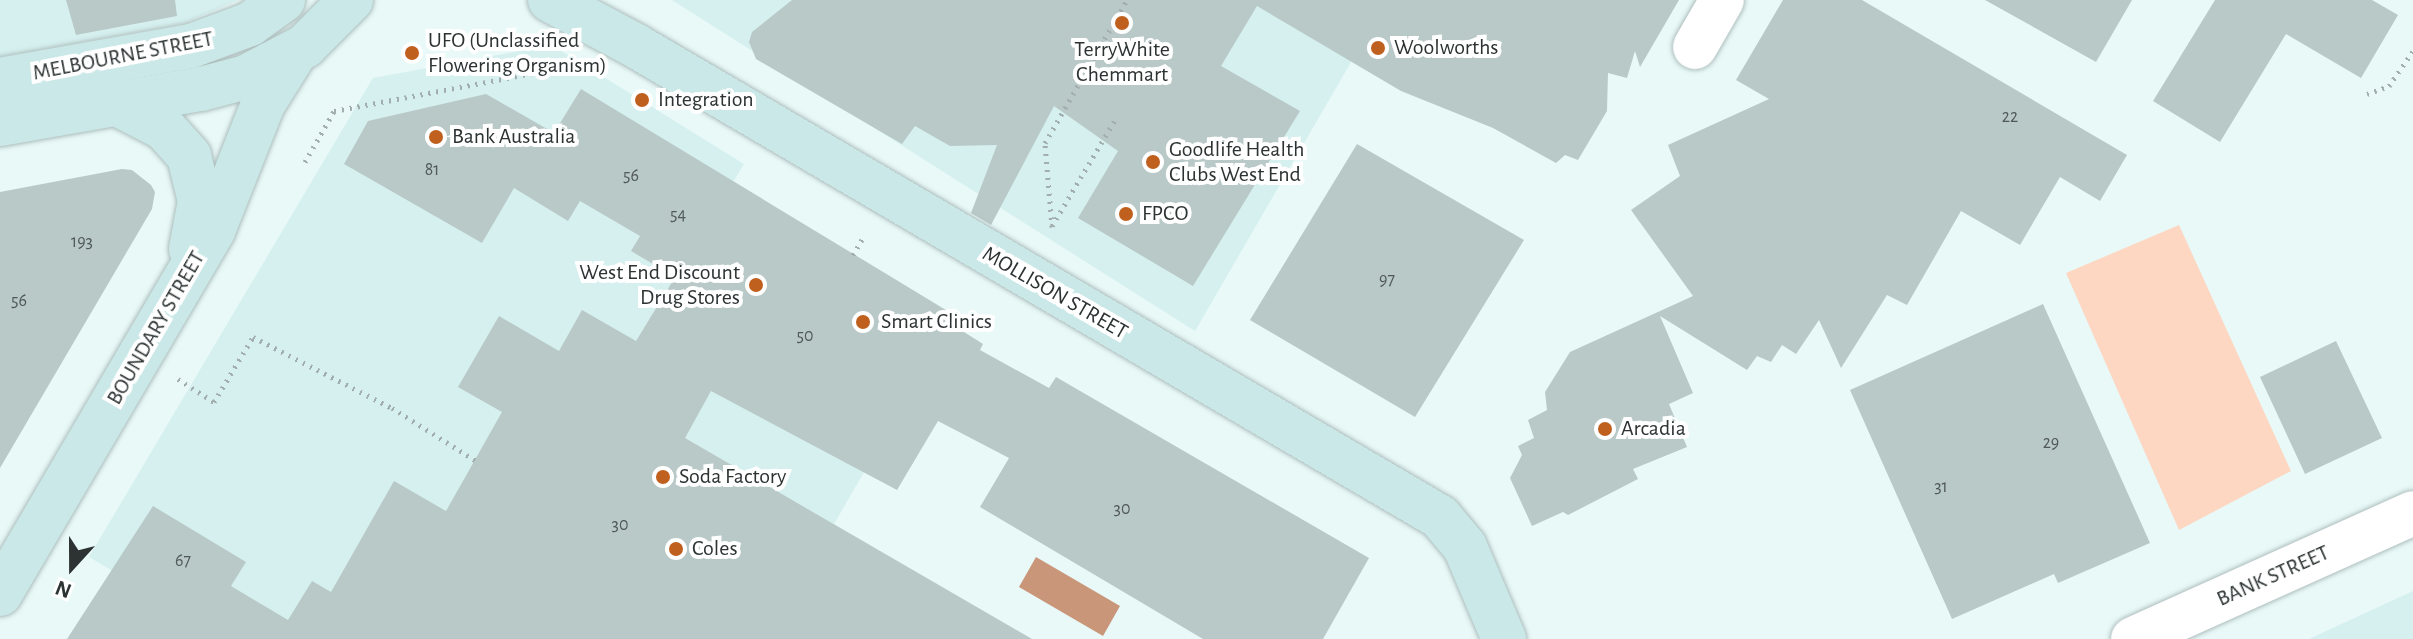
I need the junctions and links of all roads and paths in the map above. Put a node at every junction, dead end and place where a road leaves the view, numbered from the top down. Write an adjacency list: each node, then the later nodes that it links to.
1 (283, 0): 10 (street, MELBOURNE STREET)
2 (351, 0): 8 (street, MELBOURNE STREET)
3 (550, 0): 23 (street, MOLLISON STREET)
4 (1127, 0): 13 (path)
5 (1722, 0): 6 (street)
6 (1695, 47)
7 (2413, 51): 11 (path)
8 (295, 53): 12 (street, MELBOURNE STREET); 18 (street, BOUNDARY STREET)
9 (560, 68): 15 (path)
10 (0, 80)
11 (2367, 94)
12 (117, 104): 14 (street, MELBOURNE STREET); 18 (street, MELBOURNE STREET)
13 (1115, 120)
14 (0, 124)
15 (305, 162)
16 (863, 238): 17 (path)
17 (853, 255)
18 (181, 282): 22 (street, BOUNDARY STREET)
19 (178, 379): 20 (path)
20 (475, 460)
21 (2413, 513): 24 (street, BANK STREET)
22 (0, 594)
23 (1504, 639)
24 (2133, 639)

